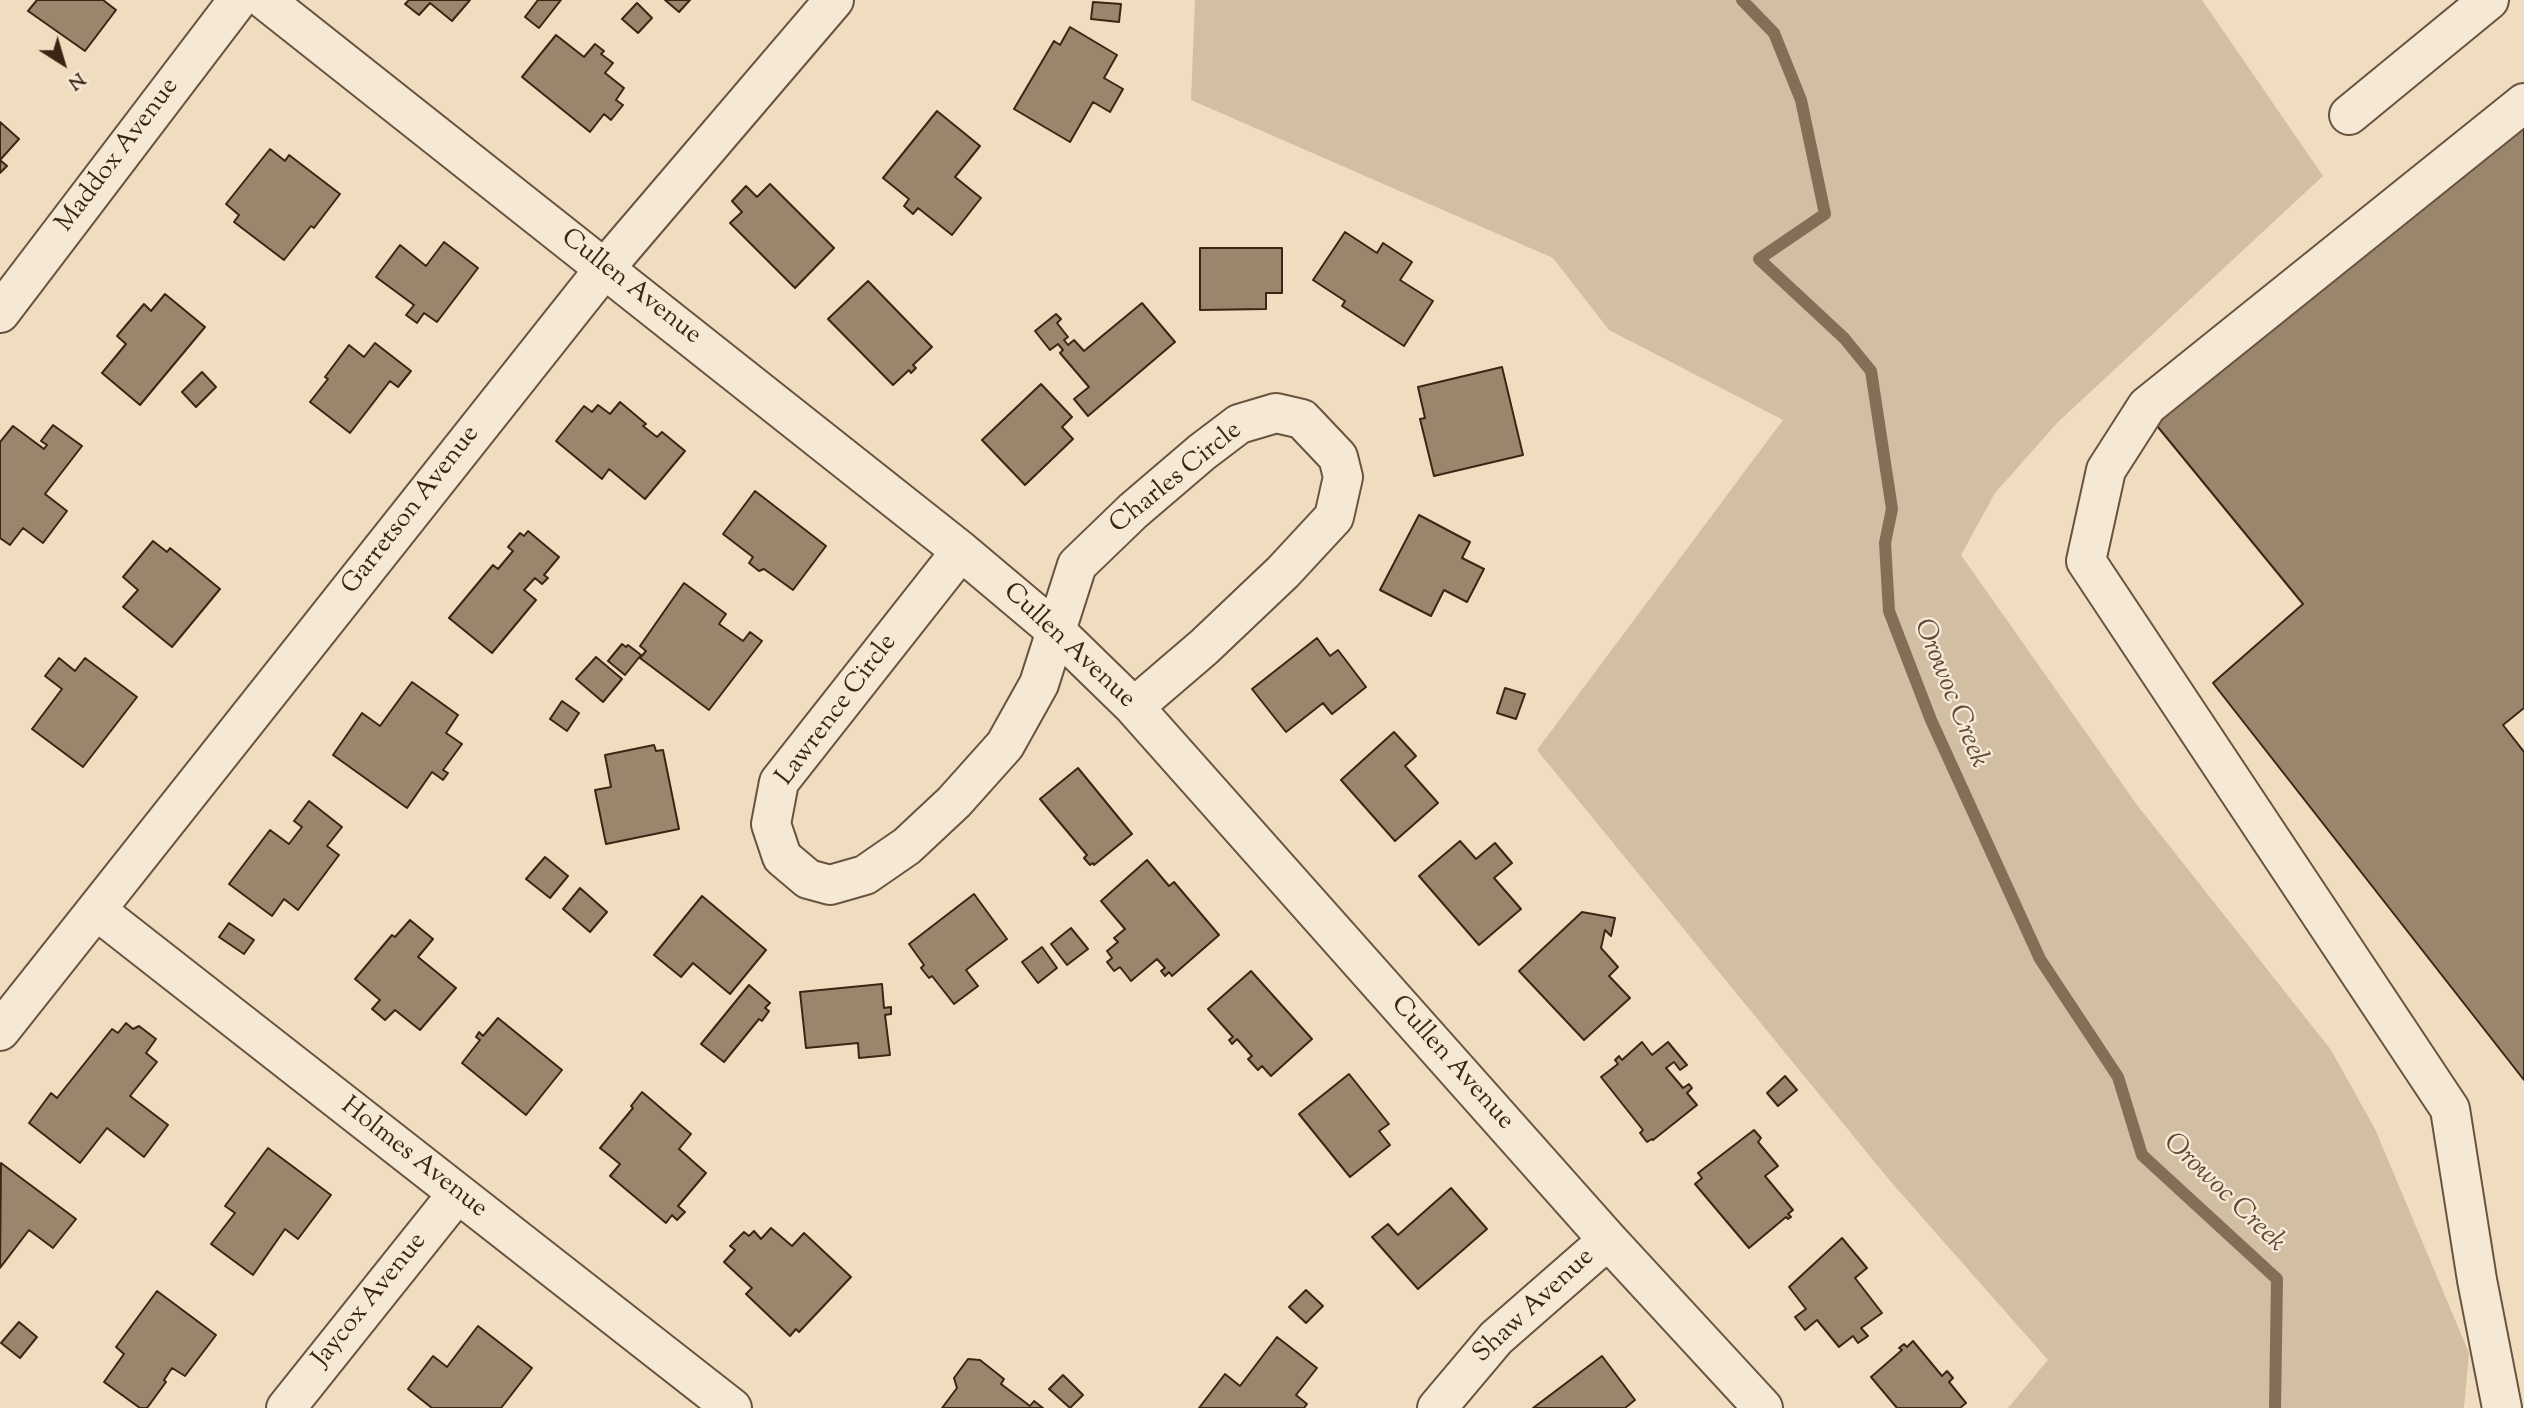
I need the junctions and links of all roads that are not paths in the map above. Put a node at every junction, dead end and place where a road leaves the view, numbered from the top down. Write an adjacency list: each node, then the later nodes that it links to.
1 (238, 0): 8 (street, Maddox Avenue)
2 (265, 0): 7 (street, Cullen Avenue)
3 (834, 0): 7 (street, Garretson Avenue)
4 (2488, 0): 6 (street)
5 (2524, 103): 20 (street)
6 (2349, 115)
7 (605, 268): 9 (street, Cullen Avenue); 12 (street, Garretson Avenue)
8 (0, 313)
9 (961, 551): 10 (street, Cullen Avenue); 10 (street, Lawrence Circle)
10 (1056, 631): 11 (street, Cullen Avenue); 11 (street, Charles Circle)
11 (1134, 707): 15 (street, Cullen Avenue)
12 (96, 910): 13 (street, Garretson Avenue); 14 (street, Holmes Avenue)
13 (0, 1031)
14 (457, 1194): 16 (street, Jaycox Avenue); 17 (street, Holmes Avenue)
15 (1608, 1240): 18 (street, Shaw Avenue); 19 (street, Cullen Avenue)
16 (286, 1408)
17 (732, 1408)
18 (1437, 1408)
19 (1763, 1408)
20 (2502, 1408)

